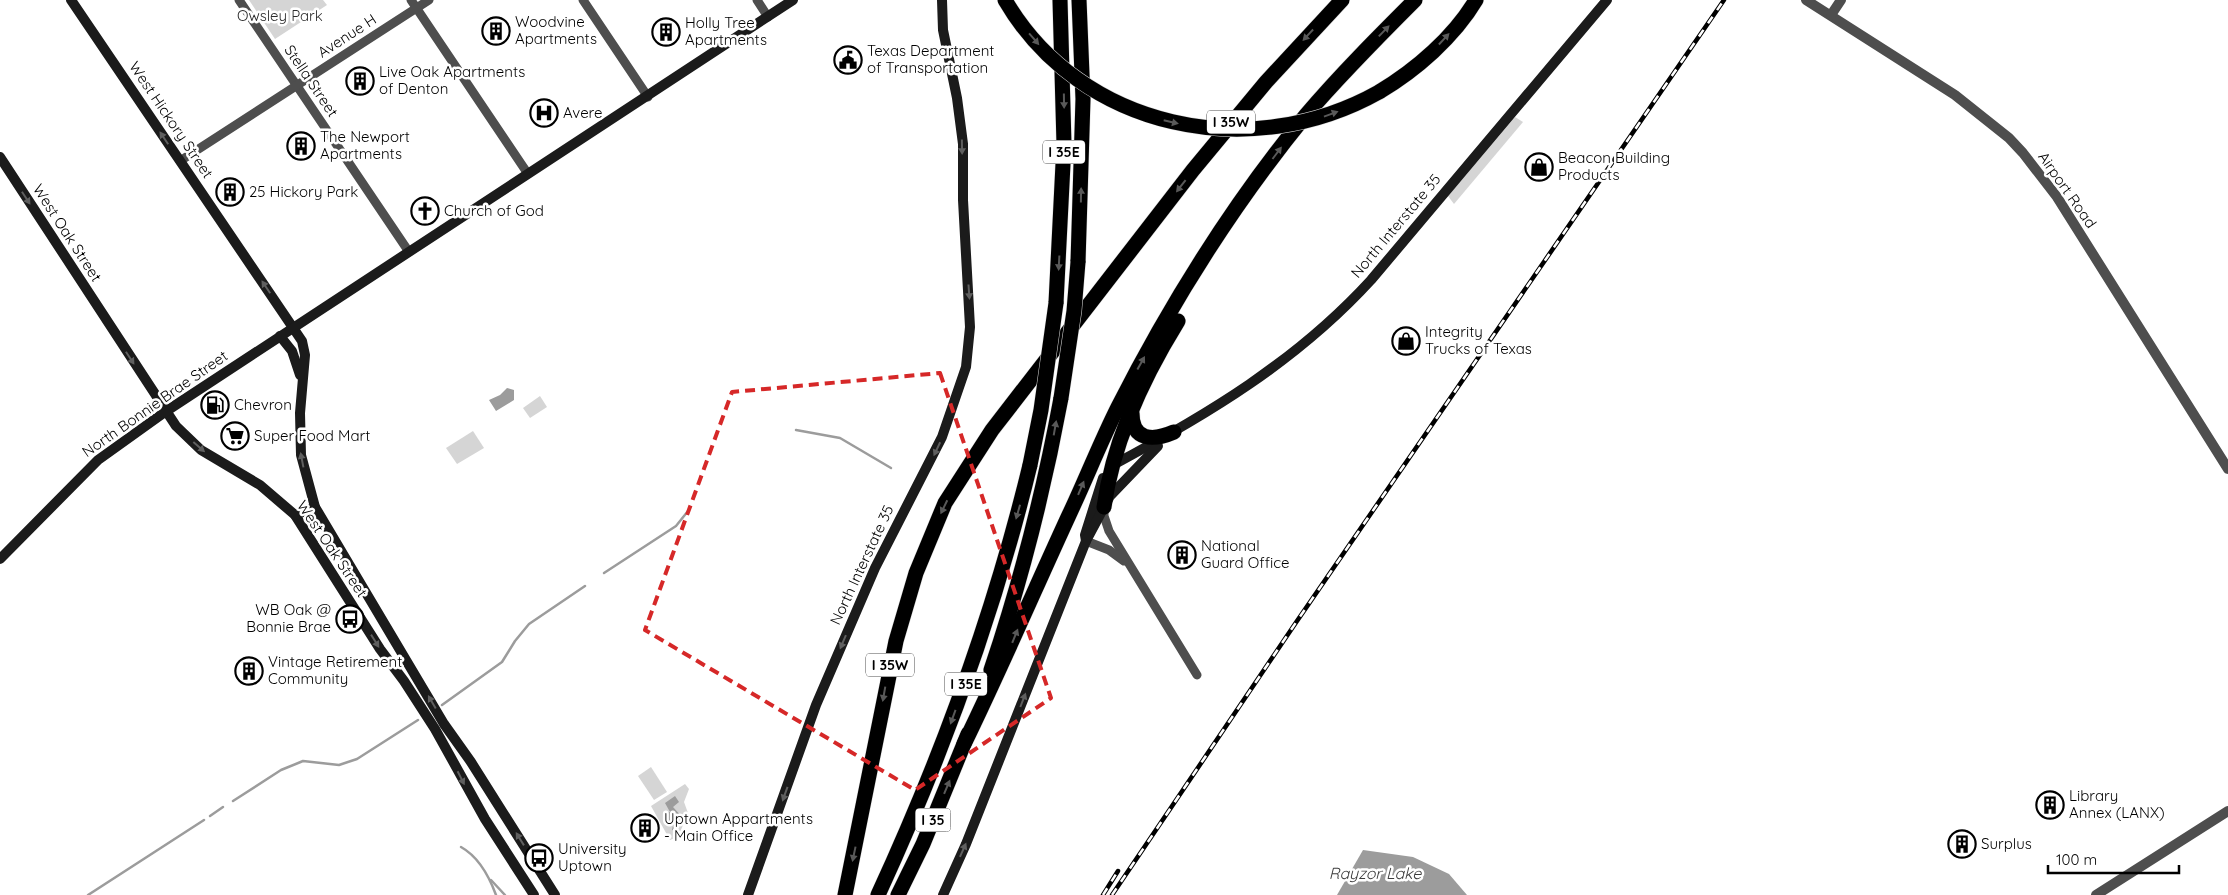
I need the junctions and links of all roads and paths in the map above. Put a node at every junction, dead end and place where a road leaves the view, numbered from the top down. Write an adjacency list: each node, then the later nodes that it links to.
1 (71, 0): 23 (main road, West Hickory Street, one-way to 1)
2 (239, 0): 20 (street, Stella Street)
3 (429, 0): 17 (street, Avenue H)
4 (583, 0): 21 (street)
5 (756, 0): 19 (street)
6 (793, 0): 19 (main road, North Bonnie Brae Street)
7 (942, 0): 46 (main road, North Interstate 35, one-way to 46)
8 (1005, 0): 13 (highway, one-way to 13, bridge)
9 (1060, 0): 48 (highway, I 35E, one-way to 48, bridge)
10 (1079, 0): 42 (highway, I 35E, one-way to 10, bridge)
11 (1342, 0): 47 (highway, I 35W, one-way to 47)
12 (1415, 0): 25 (highway, one-way to 12)
13 (1476, 0)
14 (1607, 0): 32 (main road, North Interstate 35)
15 (1806, 0): 18 (street, Airport Road)
16 (1842, 0): 18 (street)
17 (414, 4): 20 (street, Avenue H); 24 (street)
18 (1831, 15): 34 (street, Airport Road)
19 (768, 17): 21 (main road, North Bonnie Brae Street)
20 (297, 85): 23 (street, Avenue H); 26 (street, Stella Street)
21 (648, 97): 24 (main road, North Bonnie Brae Street)
22 (0, 157): 30 (main road, West Oak Street, one-way to 30)
23 (180, 161): 27 (main road, West Hickory Street, one-way to 23)
24 (528, 174): 26 (main road, North Bonnie Brae Street)
25 (1248, 193): 31 (highway); 42 (highway, one-way to 25)
26 (409, 252): 27 (main road, North Bonnie Brae Street)
27 (294, 327): 28 (main road, North Bonnie Brae Street); 29 (main road, West Hickory Street)
28 (280, 336): 29 (main road); 30 (main road, North Bonnie Brae Street)
29 (302, 381): 35 (main road, West Hickory Street, one-way to 29)
30 (165, 412): 37 (main road, West Oak Street, one-way to 37); 39 (main road, North Bonnie Brae Street)
31 (1132, 413): 32 (highway); 33 (highway)
32 (1174, 432): 33 (main road, North Interstate 35); 36 (main road, North Interstate 35)
33 (1111, 466): 36 (highway); 38 (main road, North Interstate 35)
34 (2228, 470)
35 (315, 507): 37 (main road); 45 (main road, West Oak Street, one-way to 35)
36 (1104, 507): 38 (main road, North Interstate 35); 40 (street)
37 (295, 515): 44 (main road, West Oak Street, one-way to 44)
38 (1086, 541): 40 (street); 50 (main road, North Interstate 35, one-way to 38)
39 (0, 559)
40 (1131, 568): 41 (street)
41 (1197, 675)
42 (964, 744): 49 (highway, I 35, one-way to 42)
43 (2228, 810): 51 (street)
44 (534, 895)
45 (555, 895)
46 (748, 895)
47 (845, 895)
48 (878, 895)
49 (898, 895)
50 (943, 895)
51 (2096, 895)

